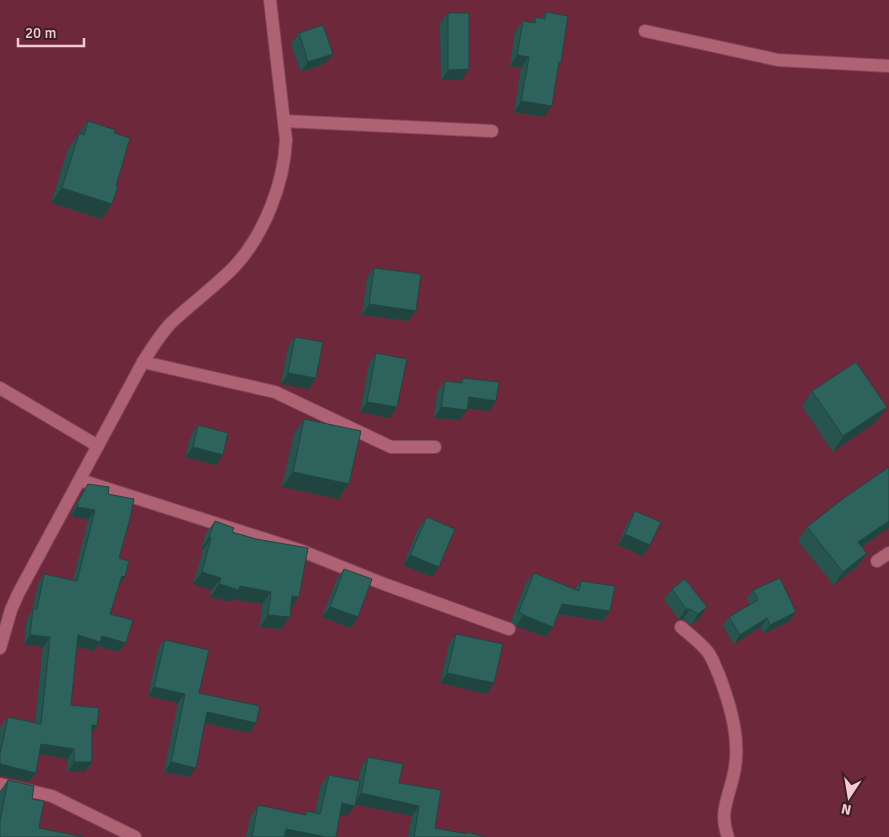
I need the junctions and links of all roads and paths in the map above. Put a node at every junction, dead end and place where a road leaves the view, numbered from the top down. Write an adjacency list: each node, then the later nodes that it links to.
1 (270, 0): 4 (street)
2 (645, 31): 3 (street)
3 (889, 66)
4 (284, 121): 5 (street); 6 (street)
5 (492, 131)
6 (143, 362): 8 (street); 9 (street)
7 (0, 388): 8 (street)
8 (98, 446): 10 (street)
9 (435, 447)
10 (80, 480): 14 (street); 15 (street)
11 (889, 553): 12 (street)
12 (877, 562)
13 (681, 627): 18 (street)
14 (509, 629)
15 (0, 648)
16 (0, 784): 17 (street)
17 (135, 837)
18 (728, 837)

